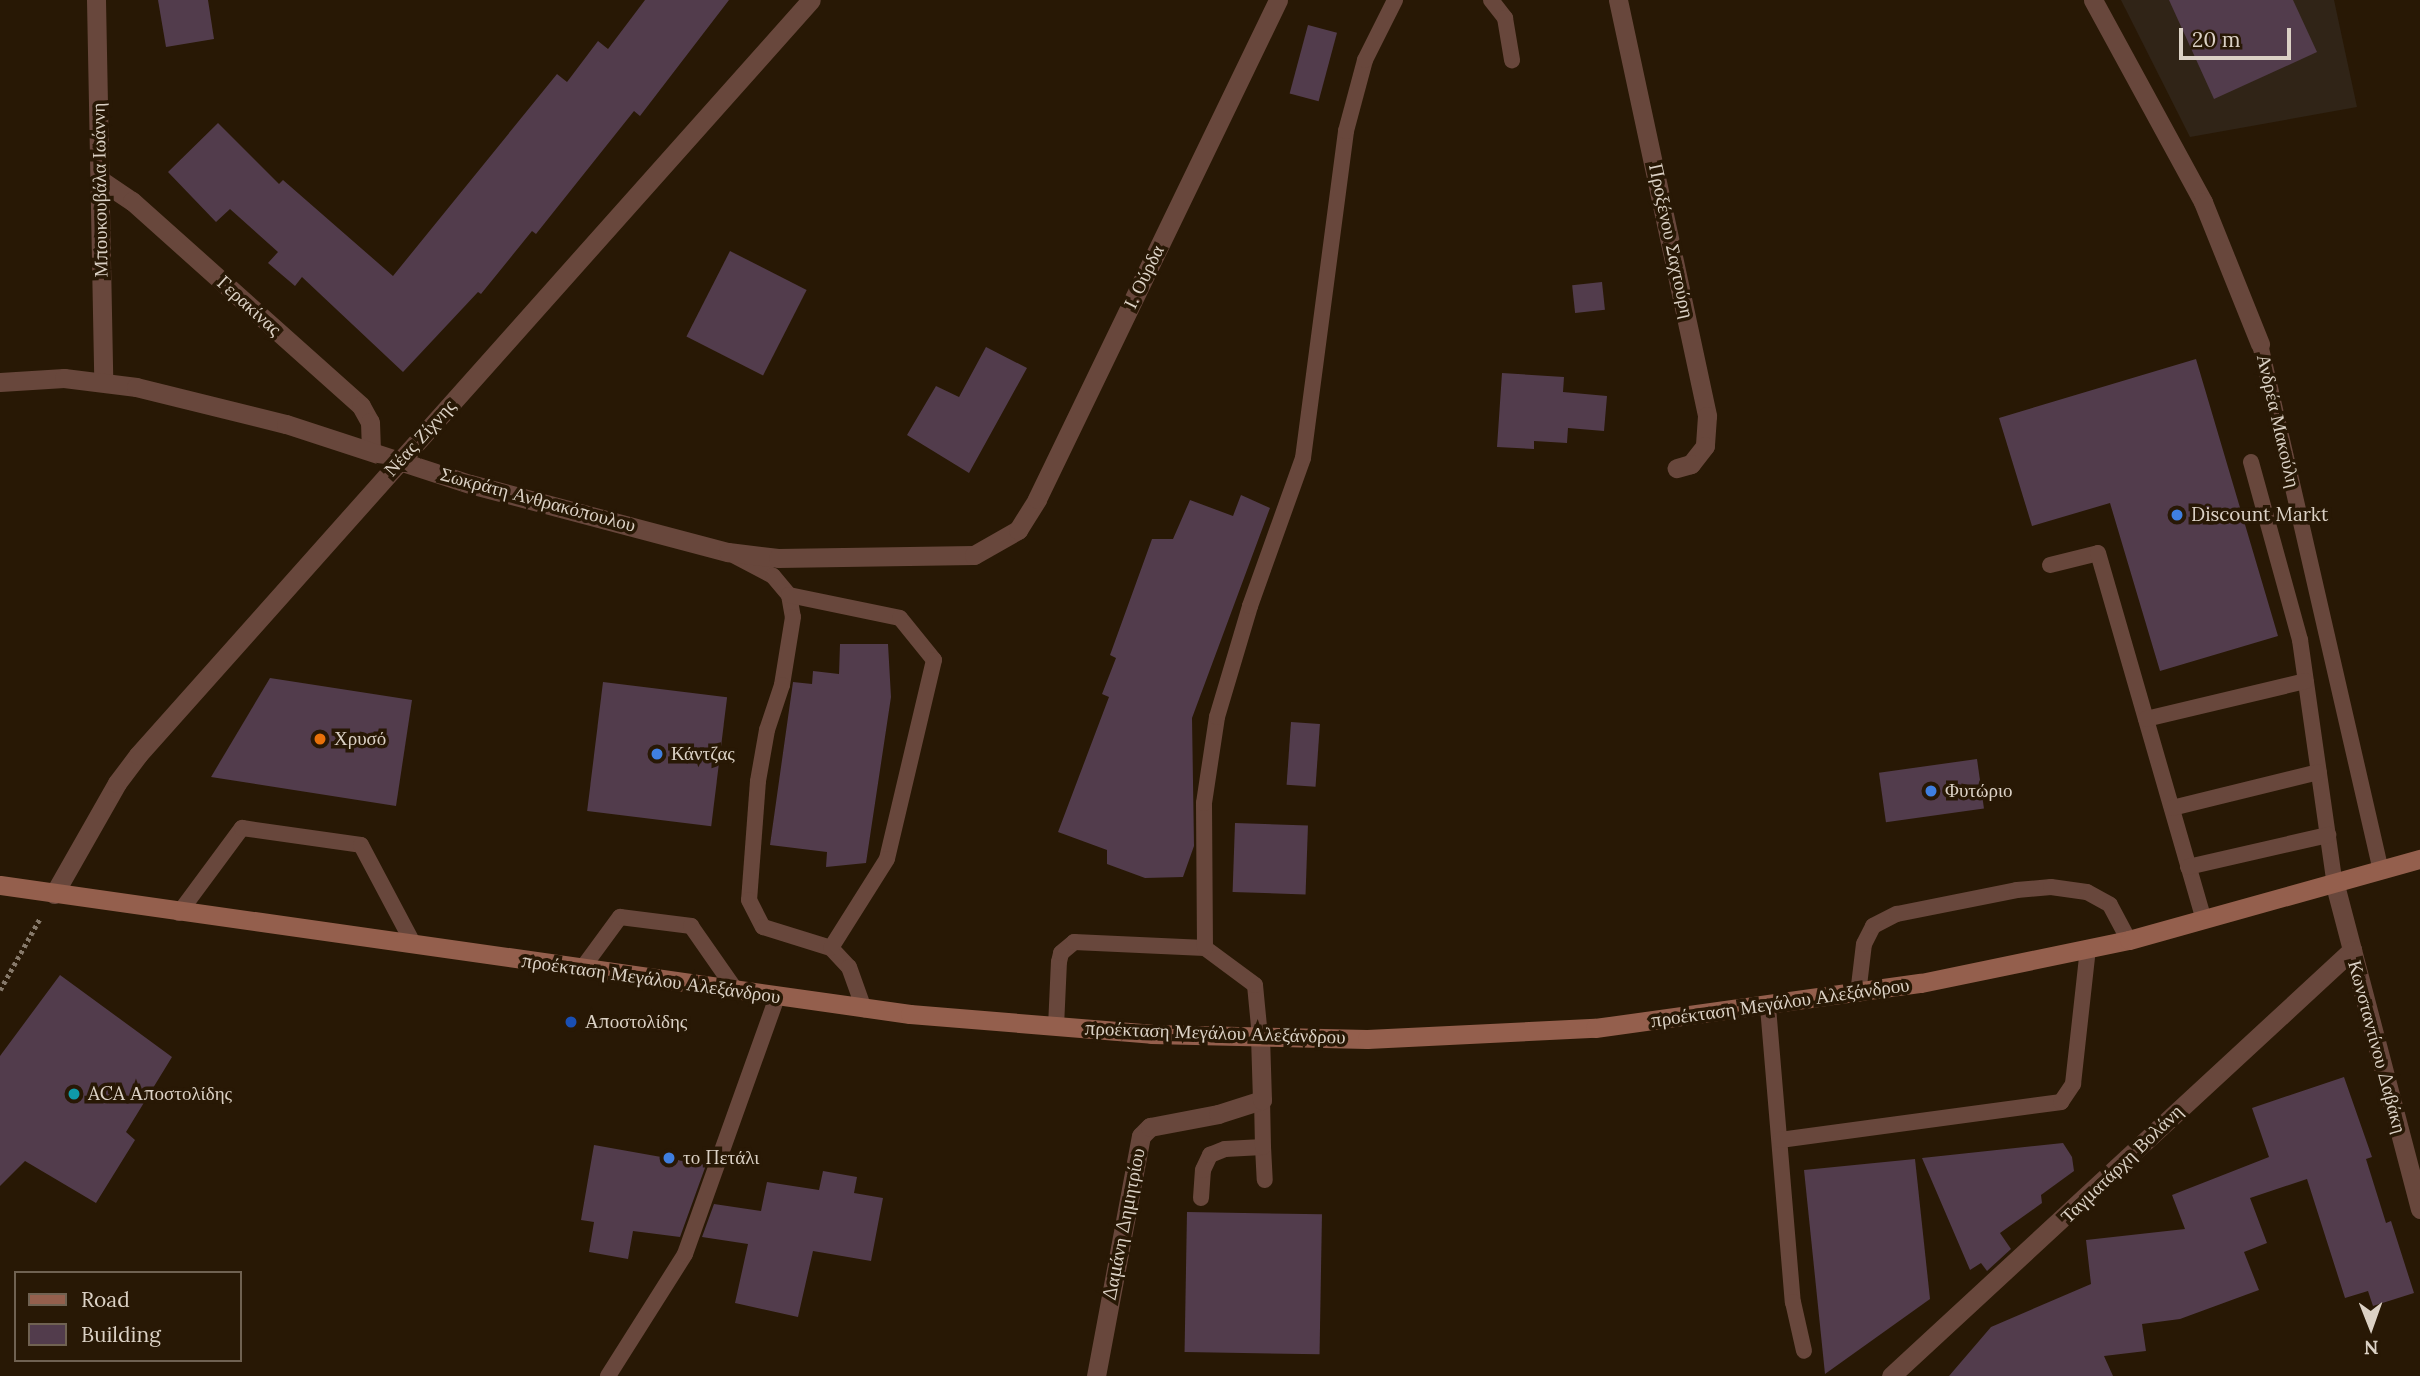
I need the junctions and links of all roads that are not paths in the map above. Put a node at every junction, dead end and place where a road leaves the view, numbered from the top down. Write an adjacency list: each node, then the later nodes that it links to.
1 (96, 0): 9 (street, Μπουκουβάλα Ιωάννη)
2 (811, 0): 14 (street, Νέας Ζίχνης)
3 (1278, 0): 17 (street, Ι. Ούρδα)
4 (1395, 0): 37 (lane)
5 (1491, 0): 8 (lane)
6 (1618, 0): 16 (street, Προξένου Σαχτούρη)
7 (2093, 0): 10 (street, Ανδρέα Μακούλη)
8 (1512, 60)
9 (99, 178): 11 (street, Μπουκουβάλα Ιωάννη); 13 (street, Γερακίνας)
10 (2260, 344): 28 (lane, Ανδρέα Μακούλη)
11 (103, 381): 12 (street, Σωκράτη Ανθρακόπουλου); 13 (street, Σωκράτη Ανθρακόπουλου)
12 (0, 382)
13 (371, 450): 14 (street, Σωκράτη Ανθρακόπουλου)
14 (399, 460): 18 (street, Σωκράτη Ανθρακόπουλου); 31 (street, Νέας Ζίχνης)
15 (2251, 462): 21 (lane)
16 (1677, 468)
17 (998, 544): 18 (street, Σωκράτη Ανθρακόπουλου)
18 (728, 552): 20 (lane)
19 (2050, 565): 22 (lane)
20 (789, 595): 36 (lane); 36 (lane)
21 (2306, 681): 22 (lane); 23 (lane)
22 (2146, 719): 24 (lane)
23 (2319, 772): 24 (lane); 25 (lane)
24 (2172, 808): 27 (lane)
25 (2328, 835): 27 (lane); 30 (lane)
26 (2420, 859): 28 (main road, προέκταση Μεγάλου Αλεξάνδρου)
27 (2188, 867): 33 (lane)
28 (2381, 871): 30 (main road, προέκταση Μεγάλου Αλεξάνδρου)
29 (0, 885): 31 (main road, προέκταση Μεγάλου Αλεξάνδρου)
30 (2335, 885): 33 (main road, προέκταση Μεγάλου Αλεξάνδρου); 39 (street, Κωνσταντίνου Δαβάκη)
31 (54, 894): 32 (main road, προέκταση Μεγάλου Αλεξάνδρου)
32 (179, 913): 35 (main road, προέκταση Μεγάλου Αλεξάνδρου); 35 (lane)
33 (2204, 920): 34 (main road, προέκταση Μεγάλου Αλεξάνδρου)
34 (2129, 940): 38 (main road, προέκταση Μεγάλου Αλεξάνδρου); 42 (lane)
35 (414, 945): 40 (main road, προέκταση Μεγάλου Αλεξάνδρου)
36 (831, 948): 45 (lane)
37 (1205, 948): 46 (lane); 47 (lane)
38 (2088, 949): 42 (main road, προέκταση Μεγάλου Αλεξάνδρου); 49 (lane)
39 (2352, 950): 53 (street, Κωνσταντίνου Δαβάκη); 57 (street, Ταγματάρχη Βολάνη)
40 (581, 970): 41 (main road, προέκταση Μεγάλου Αλεξάνδρου); 41 (lane)
41 (737, 992): 43 (main road, προέκταση Μεγάλου Αλεξάνδρου)
42 (1858, 994): 44 (main road, προέκταση Μεγάλου Αλεξάνδρου)
43 (777, 997): 45 (main road, προέκταση Μεγάλου Αλεξάνδρου); 55 (lane)
44 (1768, 1007): 47 (main road, προέκταση Μεγάλου Αλεξάνδρου); 49 (lane)
45 (864, 1009): 46 (main road, προέκταση Μεγάλου Αλεξάνδρου)
46 (1056, 1027): 47 (main road, προέκταση Μεγάλου Αλεξάνδρου)
47 (1259, 1037): 48 (street)
48 (1262, 1100): 50 (lane); 56 (street, Δαμάνη Δημητρίου)
49 (1780, 1140): 54 (lane)
50 (1263, 1147): 51 (lane); 52 (lane)
51 (1265, 1180)
52 (1201, 1198)
53 (2420, 1209)
54 (1804, 1351)
55 (608, 1376)
56 (1096, 1376)
57 (1891, 1376)

